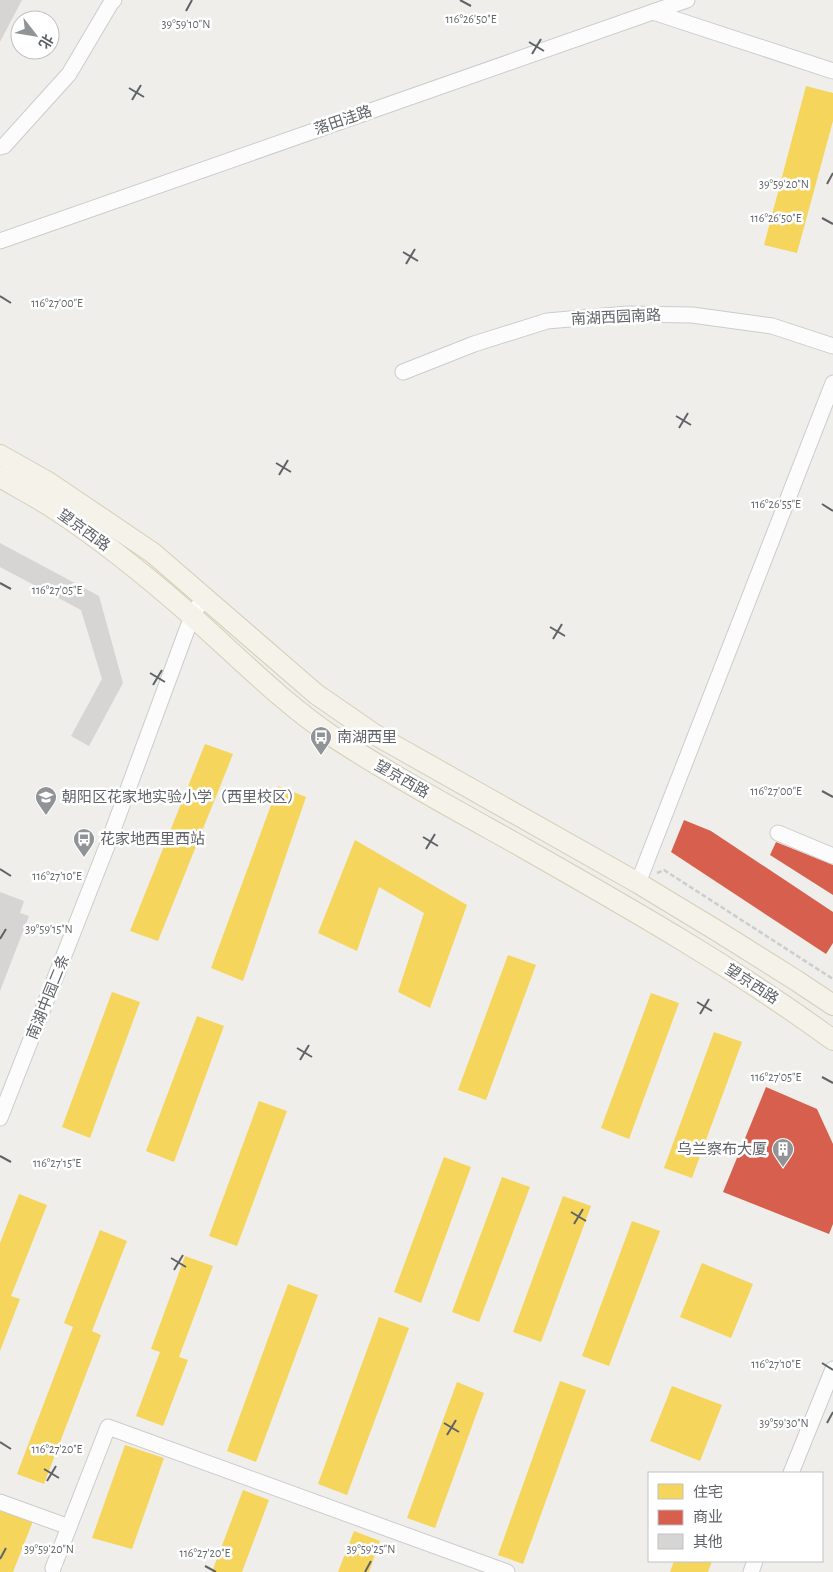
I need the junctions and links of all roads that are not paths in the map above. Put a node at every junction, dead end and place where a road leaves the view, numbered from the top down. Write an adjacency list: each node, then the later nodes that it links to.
1 (114, 0): 5 (street)
2 (687, 0): 3 (street, 落田洼路)
3 (654, 12): 4 (street); 6 (street, 落田洼路)
4 (833, 71)
5 (0, 147)
6 (0, 241)
7 (833, 346): 8 (street, 南湖西园南路)
8 (403, 372)
9 (833, 383): 16 (street)
10 (0, 455): 12 (main road, 望京西路)
11 (0, 477): 13 (main road, 望京西路)
12 (204, 598): 13 (street, 南湖中园二条); 16 (main road, 望京西路)
13 (192, 616): 18 (main road, 望京西路); 19 (street, 南湖中园二条)
14 (778, 833): 15 (street)
15 (833, 856)
16 (638, 883): 17 (main road, 望京西路)
17 (833, 1005)
18 (833, 1040)
19 (0, 1118)
20 (833, 1368): 21 (street)
21 (791, 1472)
22 (0, 1502): 23 (street)
23 (69, 1527): 24 (street); 25 (street)
24 (54, 1568)
25 (507, 1572)

